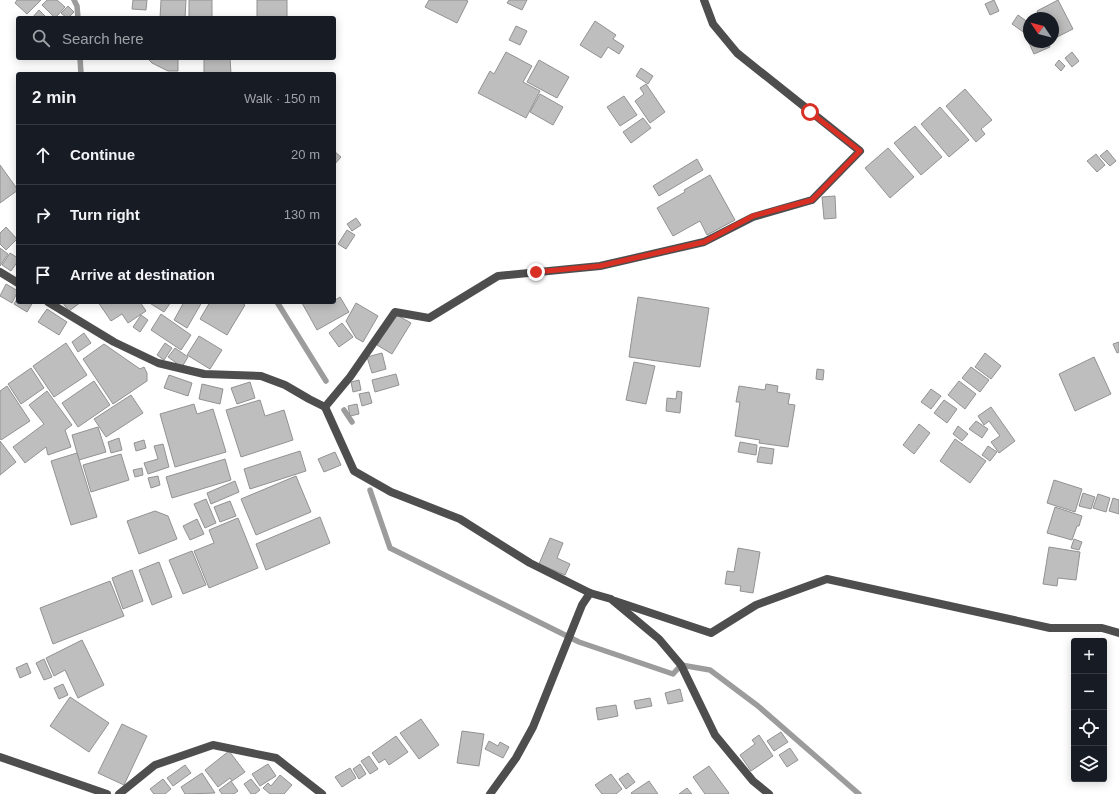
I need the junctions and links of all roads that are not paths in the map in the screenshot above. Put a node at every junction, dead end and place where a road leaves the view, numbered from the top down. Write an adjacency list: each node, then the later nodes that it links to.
1 (704, 0): 5 (street)
2 (0, 272): 3 (street)
3 (16, 282)
4 (51, 304): 5 (street)
5 (325, 407): 6 (street)
6 (590, 593): 7 (street); 13 (street)
7 (611, 599): 8 (street); 14 (street)
8 (1119, 633)
9 (0, 757): 10 (street)
10 (107, 794)
11 (119, 794): 12 (street)
12 (322, 794)
13 (490, 794)
14 (769, 794)

